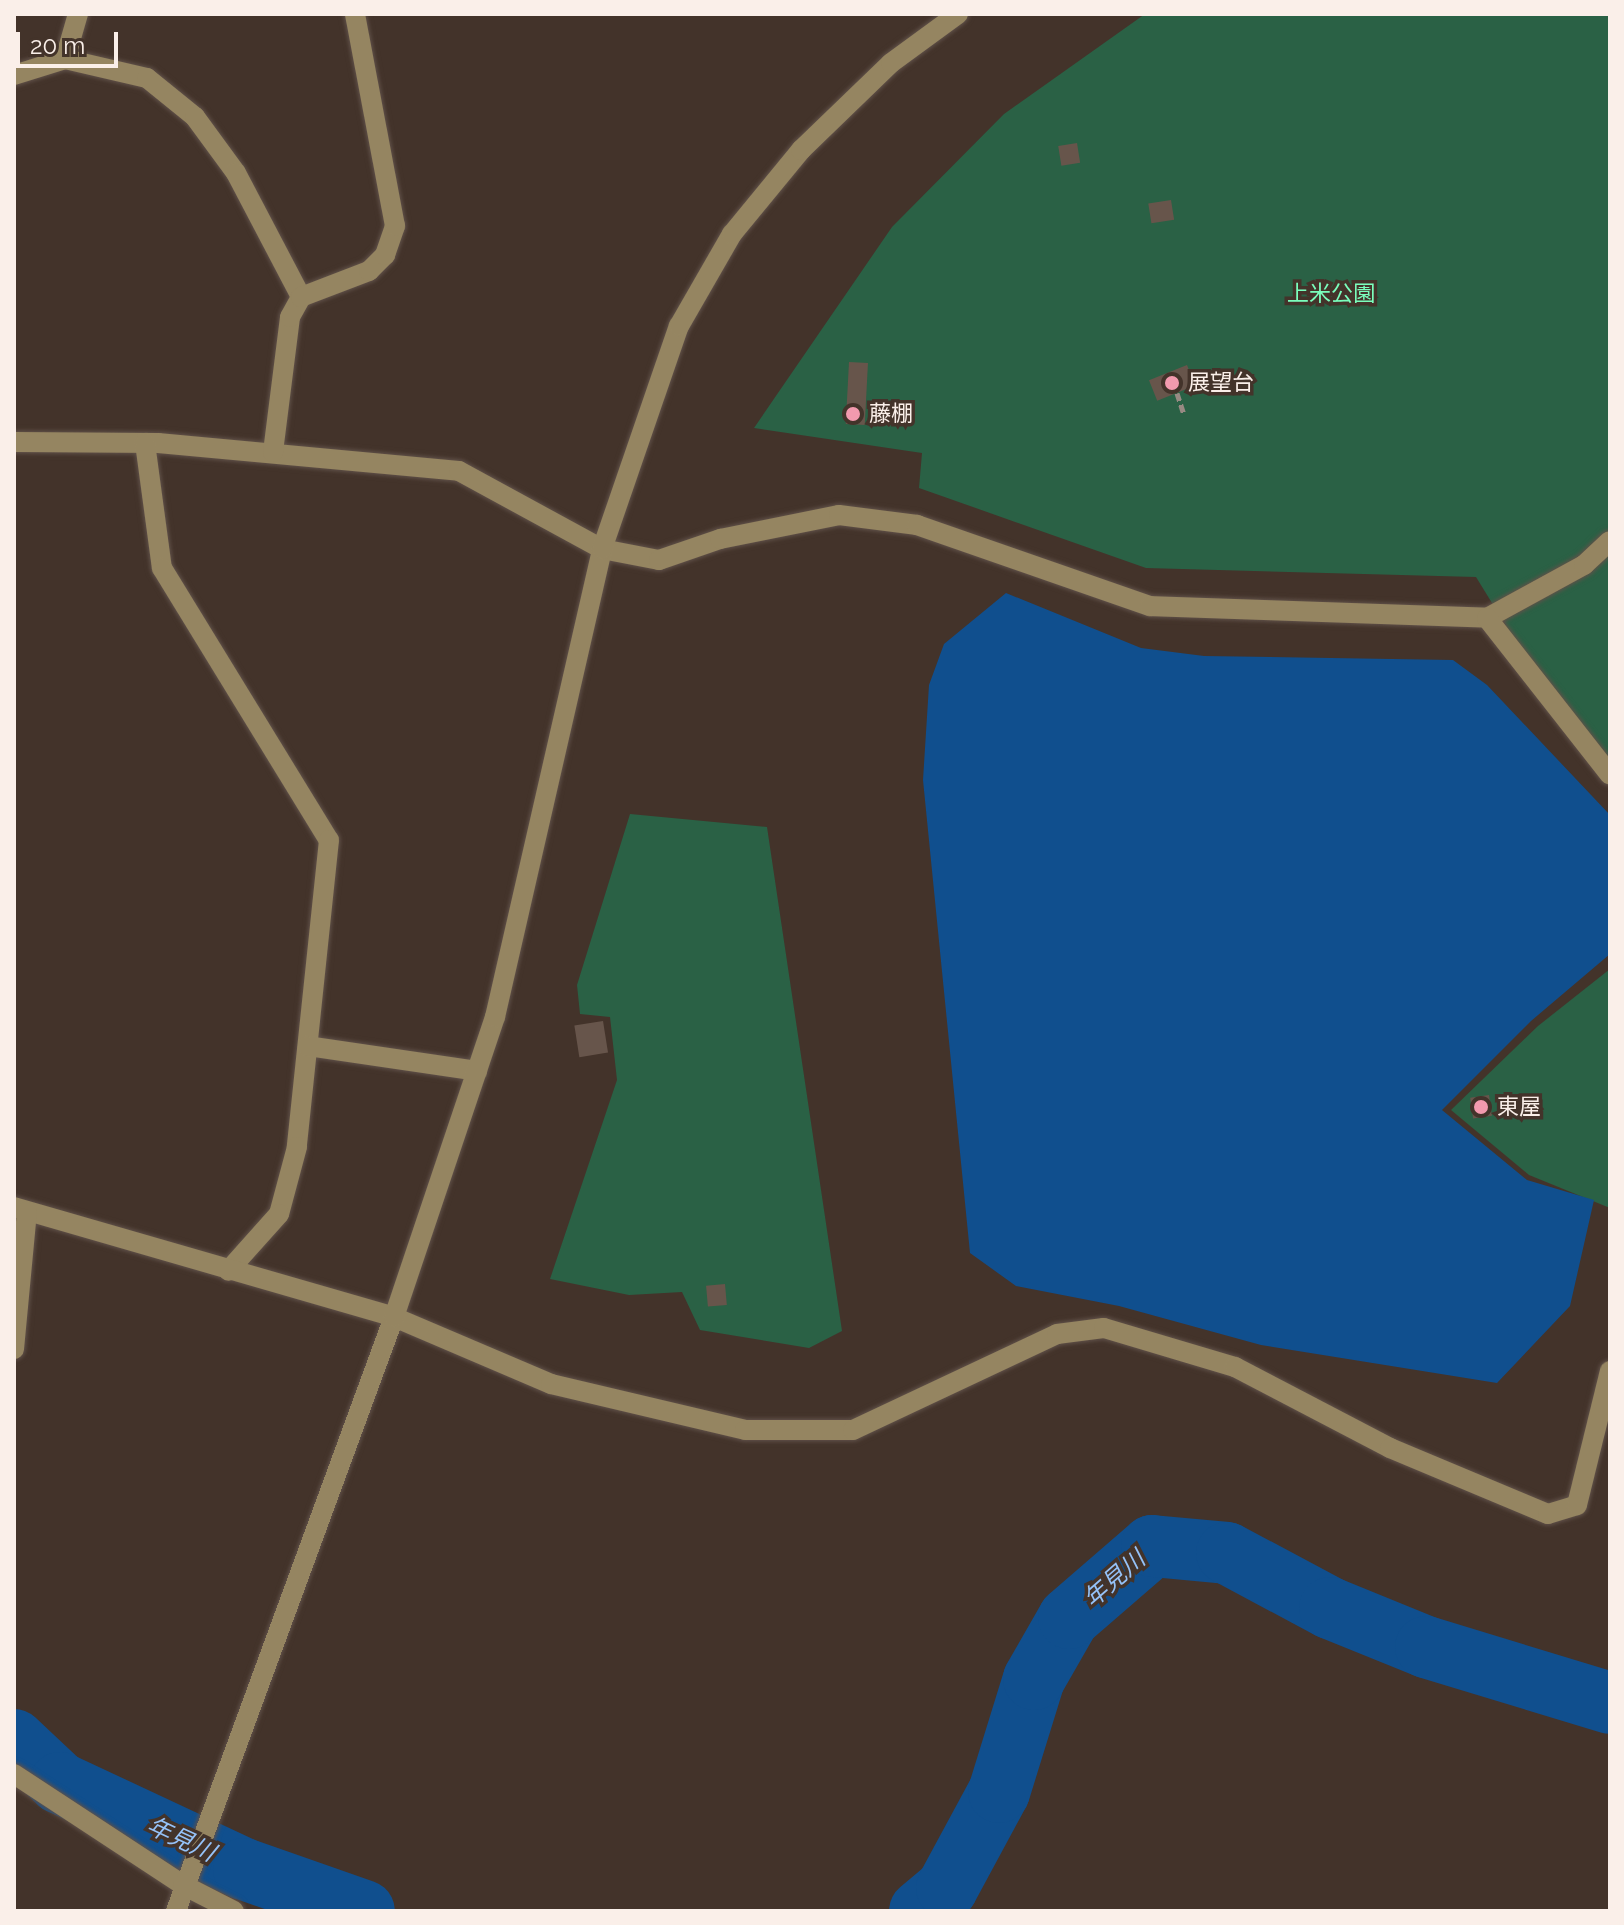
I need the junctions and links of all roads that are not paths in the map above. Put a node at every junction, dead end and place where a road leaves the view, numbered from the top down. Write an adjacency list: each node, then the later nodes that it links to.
1 (78, 14): 4 (street)
2 (355, 14): 6 (street)
3 (958, 14): 11 (street)
4 (65, 59): 5 (street); 6 (street)
5 (14, 75)
6 (301, 297): 9 (street)
7 (14, 442): 8 (street)
8 (145, 443): 9 (street); 14 (street)
9 (273, 452): 11 (street)
10 (1610, 541): 12 (street)
11 (602, 549): 12 (street); 15 (street)
12 (1487, 618): 13 (street)
13 (1610, 775)
14 (308, 1046): 15 (street); 17 (street)
15 (477, 1071): 18 (street)
16 (21, 1209): 17 (street); 19 (street)
17 (228, 1271): 18 (street)
18 (394, 1317): 20 (street); 22 (street)
19 (14, 1349)
20 (1610, 1371)
21 (14, 1774): 22 (street)
22 (184, 1884): 23 (street); 24 (street)
23 (176, 1911)
24 (234, 1911)

